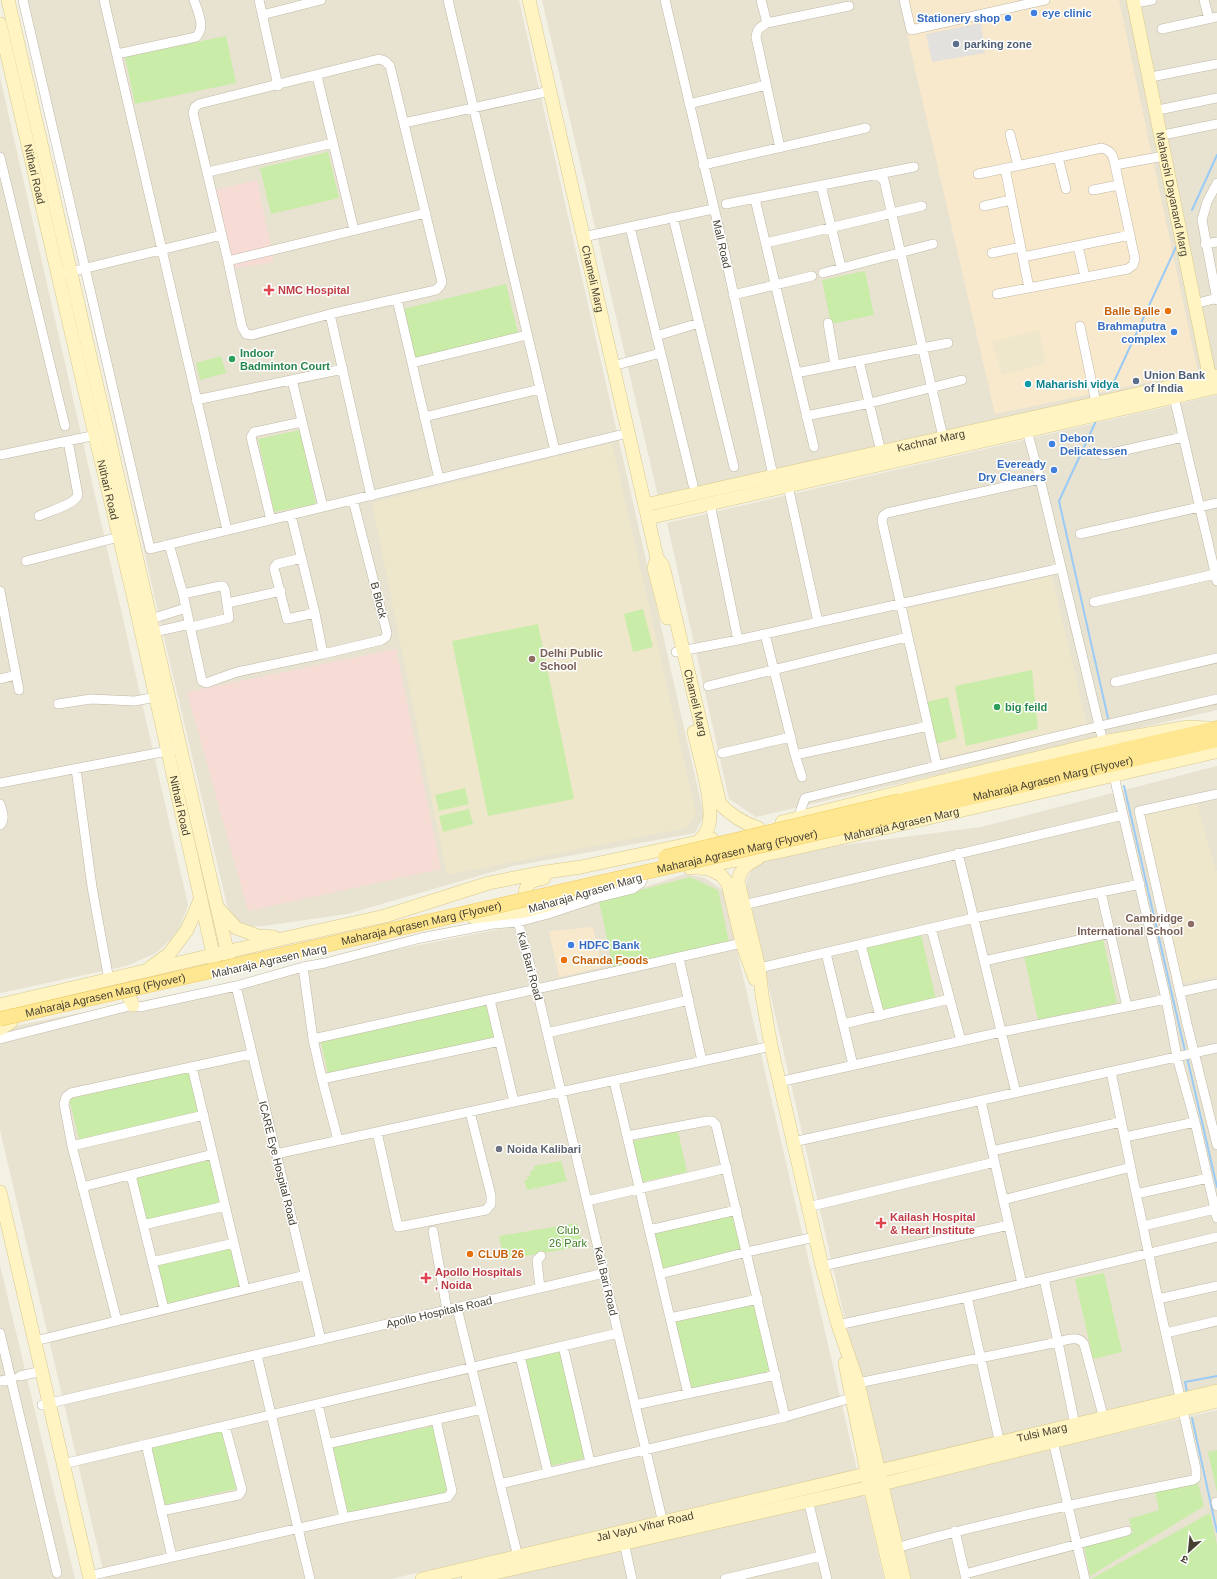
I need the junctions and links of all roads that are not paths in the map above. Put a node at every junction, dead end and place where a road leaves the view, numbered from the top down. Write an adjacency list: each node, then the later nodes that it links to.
1 (8, 0): 85 (street, Nithari Road)
2 (23, 0): 84 (street)
3 (104, 0): 23 (street)
4 (194, 0): 23 (street)
5 (259, 0): 18 (street)
6 (321, 0): 18 (street)
7 (448, 0): 32 (street)
8 (529, 0): 29 (street, Chameli Marg)
9 (665, 0): 31 (street, Mall Road)
10 (761, 0): 20 (street)
11 (830, 0): 17 (street)
12 (904, 0): 13 (street)
13 (1045, 0)
14 (1204, 0): 19 (street)
15 (1141, 1): 26 (street, Maharshi Dayanand Marg); 41 (street, Maharshi Dayanand Marg)
16 (849, 6): 17 (street)
17 (832, 9): 20 (street)
18 (262, 15): 28 (street)
19 (1213, 18): 22 (street)
20 (767, 23): 27 (street)
21 (0, 24): 87 (street, Nithari Road)
22 (1162, 29)
23 (117, 54): 78 (street)
24 (1217, 64): 26 (street)
25 (317, 76): 28 (street); 34 (street); 39 (street)
26 (1156, 76): 33 (street, Maharshi Dayanand Marg)
27 (766, 85): 31 (street); 40 (street)
28 (278, 86): 49 (street)
29 (550, 91): 32 (street); 71 (street, Chameli Marg)
30 (1217, 98): 33 (street)
31 (689, 104): 44 (street, Mall Road)
32 (474, 108): 34 (street); 101 (street)
33 (1163, 109): 38 (street, Maharshi Dayanand Marg)
34 (404, 124): 63 (street)
35 (1217, 124): 38 (street)
36 (866, 128): 40 (street)
37 (1010, 134): 46 (street)
38 (1168, 134): 96 (street, Maharshi Dayanand Marg)
39 (333, 143): 49 (street); 68 (street)
40 (780, 148): 44 (street)
41 (1164, 156): 45 (street); 114 (street, Maharshi Dayanand Marg)
42 (1058, 157): 45 (street); 46 (street); 55 (street)
43 (0, 160): 125 (street)
44 (703, 165): 62 (street, Mall Road)
45 (1115, 165): 54 (street)
46 (1018, 166): 48 (street)
47 (914, 167): 51 (street)
48 (1005, 168): 50 (street); 58 (street)
49 (208, 172): 69 (street)
50 (978, 174)
51 (878, 175): 53 (street); 64 (street)
52 (1217, 184): 75 (street)
53 (821, 185): 57 (street); 67 (street)
54 (1119, 185): 56 (street); 70 (street)
55 (1066, 189)
56 (1092, 190)
57 (755, 199): 59 (street); 73 (street)
58 (1011, 200): 61 (street); 77 (street)
59 (726, 204)
60 (922, 206): 64 (street)
61 (984, 206)
62 (713, 209): 65 (street); 93 (street, Mall Road)
63 (426, 213): 68 (street); 94 (street)
64 (891, 213): 67 (street); 79 (street)
65 (674, 217): 66 (street); 98 (street)
66 (630, 227): 71 (street); 102 (street)
67 (831, 228): 73 (street); 83 (street)
68 (354, 230): 82 (street)
69 (222, 235): 78 (street); 82 (street)
70 (1130, 235): 76 (street); 89 (street)
71 (583, 237): 109 (street, Chameli Marg)
72 (1217, 242): 75 (street)
73 (766, 243): 90 (street)
74 (932, 244): 79 (street)
75 (1205, 244): 95 (street)
76 (1078, 246): 81 (street); 89 (street)
77 (1021, 247): 80 (street); 81 (street)
78 (162, 250): 84 (street); 118 (street)
79 (900, 252): 83 (street); 104 (street)
80 (992, 253)
81 (1023, 257): 91 (street)
82 (228, 261): 97 (street)
83 (841, 267): 86 (street)
84 (86, 268): 85 (street); 156 (street)
85 (71, 272): 87 (street); 126 (street, Nithari Road)
86 (823, 273)
87 (58, 276): 128 (street, Nithari Road)
88 (812, 276): 90 (street)
89 (1085, 277): 91 (street)
90 (775, 284): 93 (street); 111 (street)
91 (1030, 288): 92 (street)
92 (998, 294)
93 (733, 295): 140 (street, Mall Road)
94 (397, 299): 97 (street); 107 (street)
95 (1217, 299): 96 (street)
96 (1202, 302): 114 (street, Maharshi Dayanand Marg)
97 (330, 314): 110 (street)
98 (699, 323): 102 (street); 137 (street)
99 (828, 323): 108 (street)
100 (1080, 326): 120 (street)
101 (527, 335): 107 (street); 115 (street)
102 (656, 336): 105 (street)
103 (948, 343): 104 (street)
104 (922, 349): 106 (street); 116 (street)
105 (660, 353): 109 (street); 141 (street)
106 (859, 361): 108 (street); 119 (street)
107 (412, 363): 122 (street)
108 (835, 365): 111 (street)
109 (613, 366): 127 (street, Chameli Marg)
110 (343, 369): 112 (street); 142 (street)
111 (796, 373): 121 (street)
112 (292, 380): 118 (street); 123 (street)
113 (962, 380): 116 (street)
114 (1215, 380): 117 (street, Kachnar Marg); 120 (street, Kachnar Marg)
115 (540, 389): 122 (street); 133 (street)
116 (931, 389): 119 (street); 129 (street)
117 (1174, 397): 124 (street, Kachnar Marg); 130 (street)
118 (196, 400): 153 (street)
119 (870, 403): 121 (street); 134 (street)
120 (1096, 403): 124 (street, Kachnar Marg)
121 (806, 416): 132 (street)
122 (424, 417): 138 (street)
123 (302, 422): 147 (street); 152 (street)
124 (1025, 425): 129 (street, Kachnar Marg); 139 (street); 140 (street, Kachnar Marg)
125 (65, 426)
126 (108, 432): 128 (street); 164 (street, Nithari Road)
127 (628, 433): 133 (street); 146 (street, Chameli Marg)
128 (95, 435): 131 (street); 155 (street, Nithari Road)
129 (943, 437): 134 (street, Kachnar Marg)
130 (1183, 437): 135 (street); 148 (street)
131 (68, 441): 136 (street); 150 (street)
132 (814, 447)
133 (555, 451): 138 (street)
134 (881, 452): 140 (street, Kachnar Marg)
135 (1103, 455)
136 (0, 456)
137 (734, 467)
138 (439, 479): 142 (street)
139 (1040, 479): 159 (street); 167 (street)
140 (779, 484): 145 (street, Kachnar Marg); 146 (street, Kachnar Marg); 171 (street, Mall Road)
141 (693, 485)
142 (371, 496): 143 (street)
143 (353, 500): 147 (street); 178 (street, B Block)
144 (1217, 503): 148 (street)
145 (710, 504): 151 (street, Kachnar Marg); 176 (street)
146 (644, 505): 151 (street, Chameli Marg)
147 (323, 507): 149 (street)
148 (1200, 507): 154 (street); 160 (street)
149 (291, 515): 152 (street); 157 (street)
150 (39, 516)
151 (648, 518): 177 (street, Chameli Marg)
152 (271, 520): 153 (street)
153 (227, 530): 156 (street)
154 (1080, 534)
155 (119, 537): 158 (street); 164 (street, Nithari Road)
156 (169, 544): 163 (street, B Block)
157 (302, 558): 162 (street); 169 (street)
158 (26, 561)
159 (1061, 568): 167 (street); 190 (street)
160 (1216, 578): 165 (street)
161 (0, 591): 181 (street)
162 (280, 591): 166 (street); 169 (street)
163 (183, 594): 166 (street); 168 (street, B Block)
164 (140, 598): 170 (street); 186 (street, Nithari Road)
165 (1094, 602)
166 (228, 603): 172 (street)
167 (900, 603): 171 (street); 175 (street)
168 (186, 608): 170 (street); 172 (street, B Block)
169 (315, 613): 178 (street)
170 (151, 618): 173 (street)
171 (818, 622): 174 (street)
172 (190, 625): 173 (street); 178 (street, B Block)
173 (154, 632): 195 (street)
174 (765, 634): 176 (street); 180 (street)
175 (907, 637): 180 (street); 189 (street)
176 (738, 640): 177 (street)
177 (680, 651): 209 (street, Chameli Marg); 210 (street, Chameli Marg)
178 (323, 654)
179 (1217, 658): 183 (street)
180 (774, 670): 184 (street); 192 (street)
181 (16, 675): 182 (street); 185 (street)
182 (0, 679)
183 (1115, 682)
184 (708, 686)
185 (19, 690)
186 (156, 697): 188 (street); 195 (street, Nithari Road)
187 (1217, 699): 190 (street)
188 (58, 704)
189 (928, 726): 198 (street); 199 (street)
190 (1100, 726): 193 (street); 199 (street)
191 (1216, 732): 193 (street, Maharaja Agrasen Marg); 194 (main road, Maharaja Agrasen Marg (Flyover))
192 (791, 738): 197 (street); 198 (street)
193 (1104, 742): 207 (street, Maharaja Agrasen Marg)
194 (1168, 745): 256 (main road, Maharaja Agrasen Marg (Flyover), bridge); 258 (main road, Maharaja Agrasen Marg (Flyover), bridge)
195 (174, 750): 200 (street); 221 (street, Nithari Road); 223 (street)
196 (1217, 750): 201 (street, Maharaja Agrasen Marg)
197 (722, 753)
198 (795, 755): 202 (street)
199 (937, 766): 207 (street)
200 (76, 769): 203 (street); 242 (street)
201 (1114, 776): 206 (street); 211 (street, Maharaja Agrasen Marg)
202 (802, 777)
203 (0, 783)
204 (1217, 794): 246 (street)
205 (0, 804): 208 (street)
206 (1123, 815): 213 (street); 217 (street)
207 (798, 818): 209 (street, Maharaja Agrasen Marg); 211 (street)
208 (0, 825)
209 (758, 828): 210 (street, Maharaja Agrasen Marg)
210 (698, 842): 215 (street, Maharaja Agrasen Marg)
211 (804, 846): 212 (street, Maharaja Agrasen Marg)
212 (767, 853): 214 (street, Maharaja Agrasen Marg); 222 (street)
213 (958, 853): 222 (street); 224 (street)
214 (696, 867): 216 (street, Maharaja Agrasen Marg); 222 (street)
215 (581, 868): 219 (street); 220 (street, Maharaja Agrasen Marg)
216 (644, 875): 219 (street, Maharaja Agrasen Marg); 226 (street)
217 (1140, 884): 218 (street); 250 (street)
218 (1101, 892): 224 (street); 228 (street)
219 (574, 895): 225 (street, Maharaja Agrasen Marg)
220 (445, 897): 225 (street); 229 (street, Maharaja Agrasen Marg)
221 (201, 898): 234 (street, Nithari Road); 240 (street)
222 (738, 906): 230 (street); 238 (street)
223 (218, 908): 229 (street); 232 (street)
224 (974, 918): 227 (street); 236 (street)
225 (452, 919): 239 (street, Maharaja Agrasen Marg)
226 (518, 922): 237 (street); 245 (street, Kali Bari Road)
227 (931, 928): 231 (street); 249 (street)
228 (1110, 933): 236 (street); 255 (street)
229 (286, 938): 232 (street, Maharaja Agrasen Marg)
230 (742, 943): 235 (street); 248 (street)
231 (862, 945): 233 (street); 257 (street)
232 (228, 952): 234 (street, Maharaja Agrasen Marg); 239 (street)
233 (826, 953): 238 (street); 259 (street)
234 (214, 955): 240 (street, Maharaja Agrasen Marg); 241 (street, Nithari Road)
235 (679, 958): 245 (street); 252 (street)
236 (984, 961): 261 (street)
237 (302, 967): 244 (street); 264 (street)
238 (759, 968): 248 (street)
239 (232, 970): 241 (street, Maharaja Agrasen Marg)
240 (146, 971): 242 (street, Maharaja Agrasen Marg)
241 (216, 973): 247 (street, Maharaja Agrasen Marg)
242 (109, 980): 253 (street, Maharaja Agrasen Marg)
243 (1217, 984): 246 (street)
244 (236, 986): 254 (street); 269 (street, ICARE Eye Hospital Road)
245 (537, 990): 251 (street); 262 (street, Kali Bari Road)
246 (1180, 992): 270 (street)
247 (127, 993): 254 (street); 258 (street, Maharaja Agrasen Marg)
248 (762, 995): 267 (street)
249 (950, 999): 257 (street); 266 (street)
250 (1166, 999): 255 (street); 271 (street)
251 (490, 1000): 264 (street); 265 (street)
252 (689, 1000): 262 (street); 272 (street)
253 (0, 1005)
254 (133, 1005): 263 (street)
255 (1127, 1007): 261 (street)
256 (0, 1010)
257 (880, 1016): 259 (street)
258 (4, 1022): 260 (street, Maharaja Agrasen Marg)
259 (843, 1024): 273 (street)
260 (0, 1029)
261 (1001, 1032): 266 (street); 280 (street)
262 (547, 1033): 279 (street, Kali Bari Road)
263 (0, 1039)
264 (313, 1039): 276 (street)
265 (500, 1041): 276 (street); 282 (street)
266 (961, 1041): 273 (street)
267 (771, 1046): 272 (street); 278 (street)
268 (1217, 1048): 270 (street)
269 (251, 1054): 274 (street); 297 (street, ICARE Eye Hospital Road)
270 (1191, 1054): 271 (street); 283 (street)
271 (1177, 1057): 275 (street); 287 (street)
272 (702, 1061): 277 (street)
273 (853, 1065): 278 (street)
274 (192, 1067): 285 (street); 294 (street)
275 (1111, 1072): 280 (street); 286 (street)
276 (322, 1079): 291 (street)
277 (614, 1080): 279 (street); 289 (street)
278 (779, 1082): 292 (street)
279 (561, 1092): 282 (street); 308 (street, Kali Bari Road)
280 (1016, 1093): 281 (street)
281 (981, 1101): 292 (street); 295 (street)
282 (514, 1102): 284 (street)
283 (1213, 1109): 293 (street)
284 (470, 1112): 288 (street); 288 (street)
285 (204, 1115): 294 (street); 296 (street)
286 (1121, 1122): 290 (street); 295 (street)
287 (1195, 1122): 290 (street); 302 (street)
288 (377, 1132): 291 (street)
289 (627, 1136): 300 (street); 304 (street)
290 (1125, 1137): 299 (street)
291 (338, 1140): 297 (street)
292 (793, 1142): 310 (street)
293 (1217, 1145)
294 (72, 1146): 303 (street)
295 (992, 1151): 298 (street)
296 (213, 1154): 301 (street); 309 (street)
297 (276, 1154): 329 (street, ICARE Eye Hospital Road)
298 (995, 1162): 307 (street); 310 (street)
299 (1131, 1167): 306 (street); 307 (street)
300 (727, 1168): 304 (street); 311 (street)
301 (131, 1175): 303 (street); 314 (street)
302 (1208, 1178): 306 (street); 312 (street)
303 (82, 1187): 341 (street)
304 (640, 1189): 308 (street); 317 (street)
305 (0, 1192): 348 (street)
306 (1136, 1194): 316 (street)
307 (1003, 1200): 315 (street)
308 (587, 1201): 327 (street, Kali Bari Road)
309 (225, 1206): 314 (street); 321 (street)
310 (808, 1207): 319 (street)
311 (737, 1210): 317 (street); 322 (street)
312 (1216, 1213): 316 (street)
313 (0, 1224): 355 (street)
314 (143, 1225): 325 (street)
315 (1009, 1225): 326 (street); 331 (street)
316 (1143, 1226): 323 (street)
317 (649, 1230): 328 (street)
318 (432, 1231): 339 (street)
319 (815, 1237): 322 (street); 326 (street)
320 (1217, 1237): 323 (street)
321 (234, 1243): 325 (street); 334 (street)
322 (747, 1252): 328 (street); 337 (street)
323 (1149, 1253): 330 (street); 336 (street)
324 (542, 1256): 333 (street)
325 (152, 1262): 338 (street)
326 (822, 1266): 343 (street)
327 (604, 1273): 333 (street, Apollo Hospitals Road); 345 (street, Kali Bari Road)
328 (660, 1274): 340 (street)
329 (305, 1275): 334 (street); 347 (street, ICARE Eye Hospital Road)
330 (1044, 1278): 331 (street); 349 (street)
331 (1022, 1284): 335 (street)
332 (1217, 1286): 336 (street)
333 (540, 1288): 339 (street, Apollo Hospitals Road)
334 (245, 1290): 338 (street)
335 (967, 1297): 343 (street); 353 (street)
336 (1158, 1298): 346 (street)
337 (758, 1299): 340 (street); 356 (street)
338 (164, 1309): 341 (street)
339 (452, 1309): 347 (street, Apollo Hospitals Road); 354 (street)
340 (670, 1318): 361 (street)
341 (117, 1321): 348 (street)
342 (1217, 1321): 346 (street)
343 (838, 1325): 359 (street); 362 (street)
344 (0, 1333): 357 (street)
345 (618, 1333): 350 (street); 366 (street, Kali Bari Road)
346 (1166, 1333): 367 (street)
347 (321, 1340): 351 (street, Apollo Hospitals Road)
348 (35, 1341): 355 (street)
349 (1058, 1342): 353 (street); 371 (street); 373 (street)
350 (563, 1346): 352 (street); 381 (street)
351 (257, 1355): 364 (street, Apollo Hospitals Road); 369 (street)
352 (520, 1356): 354 (street); 383 (street)
353 (981, 1358): 359 (street); 379 (street)
354 (472, 1368): 365 (street); 368 (street)
355 (38, 1372): 357 (street); 364 (street)
356 (776, 1375): 361 (street); 370 (street)
357 (15, 1377): 358 (street); 400 (street)
358 (0, 1381)
359 (858, 1383): 375 (street)
360 (1217, 1391): 367 (street, Tulsi Marg)
361 (688, 1394): 366 (street)
362 (851, 1398): 370 (street); 375 (street)
363 (1217, 1401): 367 (street, Tulsi Marg)
364 (46, 1404): 382 (street); 402 (street)
365 (318, 1404): 369 (street); 378 (street)
366 (636, 1405): 380 (street, Kali Bari Road)
367 (1182, 1405): 371 (street, Tulsi Marg); 376 (street, Tulsi Marg); 387 (street)
368 (482, 1409): 372 (street); 385 (street)
369 (271, 1415): 374 (street); 391 (street)
370 (785, 1417): 380 (street)
371 (1104, 1419): 373 (street, Tulsi Marg)
372 (436, 1420): 378 (street); 389 (street)
373 (1076, 1425): 379 (street, Tulsi Marg)
374 (225, 1426): 377 (street); 388 (street)
375 (865, 1436): 384 (street)
376 (1053, 1441): 384 (street, Tulsi Marg); 387 (street)
377 (146, 1444): 382 (street); 388 (street)
378 (327, 1444): 389 (street)
379 (1000, 1444): 384 (street, Tulsi Marg)
380 (645, 1449): 381 (street); 390 (street, Kali Bari Road)
381 (590, 1462): 383 (street)
382 (63, 1464): 402 (street)
383 (548, 1473): 385 (street)
384 (874, 1479): 386 (street, Jal Vayu Vihar Road); 390 (street, Jal Vayu Vihar Road); 396 (street); 409 (street)
385 (500, 1484): 398 (street)
386 (808, 1500): 394 (street, Jal Vayu Vihar Road); 397 (street)
387 (1068, 1505): 392 (street); 395 (street)
388 (161, 1511): 399 (street)
389 (344, 1518): 391 (street)
390 (663, 1523): 394 (street, Jal Vayu Vihar Road)
391 (298, 1529): 399 (street); 403 (street)
392 (955, 1531): 396 (street); 401 (street)
393 (1127, 1531): 395 (street)
394 (623, 1538): 398 (street, Jal Vayu Vihar Road); 405 (street, Jal Vayu Vihar Road); 406 (street)
395 (1077, 1544): 401 (street); 411 (street)
396 (896, 1548): 410 (street)
397 (821, 1556): 407 (street); 408 (street)
398 (518, 1557): 404 (street, Jal Vayu Vihar Road)
399 (172, 1558): 402 (street)
400 (57, 1573)
401 (965, 1576)
402 (87, 1578)
403 (310, 1579)
404 (422, 1579)
405 (468, 1579)
406 (632, 1579)
407 (725, 1579)
408 (827, 1579)
409 (892, 1579)
410 (904, 1579)
411 (1085, 1579)

